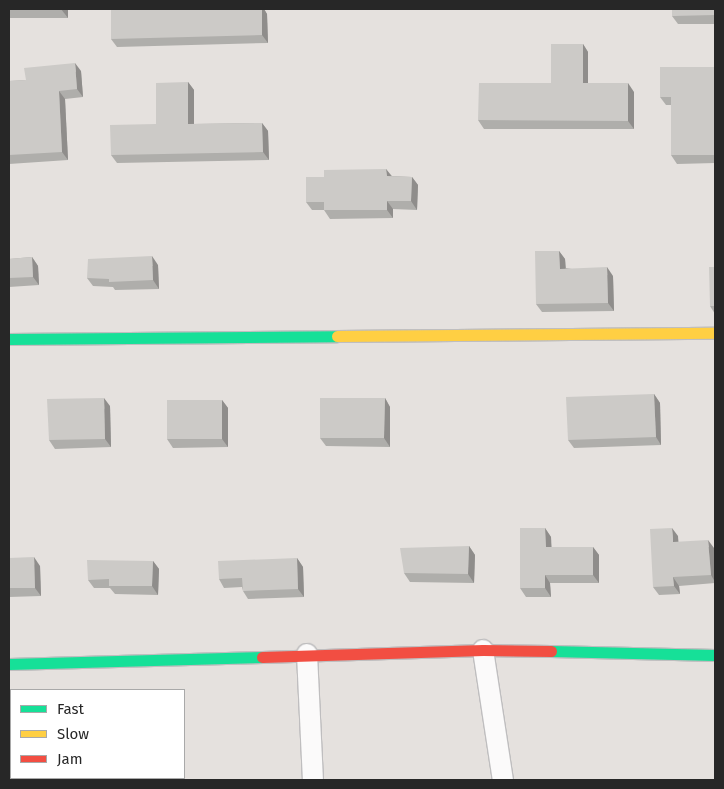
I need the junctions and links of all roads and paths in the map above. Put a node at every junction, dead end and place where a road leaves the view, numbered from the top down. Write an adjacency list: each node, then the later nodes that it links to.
1 (715, 333): 2 (street)
2 (9, 339)
3 (483, 650): 4 (street); 5 (street); 8 (street)
4 (307, 654): 6 (street); 7 (street)
5 (715, 654)
6 (9, 664)
7 (313, 780)
8 (503, 780)

